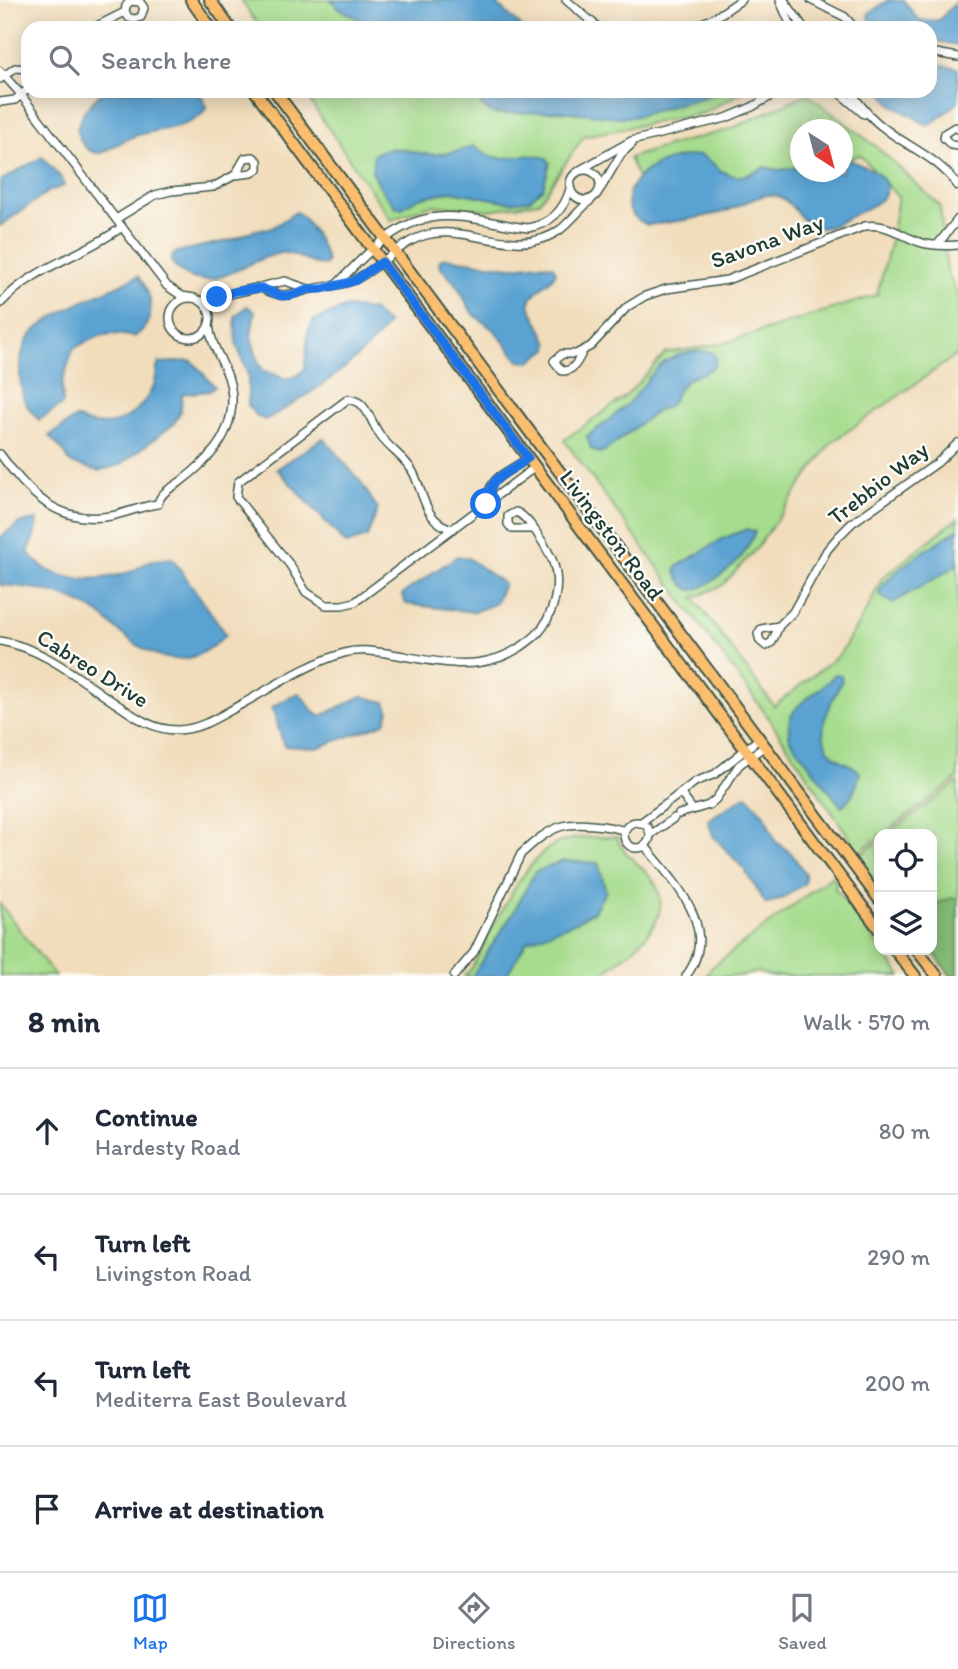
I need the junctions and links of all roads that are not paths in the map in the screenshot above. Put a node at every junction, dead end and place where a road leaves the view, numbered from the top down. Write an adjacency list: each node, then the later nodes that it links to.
1 (191, 0): 9 (main road)
2 (210, 0): 10 (main road)
3 (566, 0): 11 (street)
4 (741, 0): 12 (street)
5 (782, 0): 13 (street); 14 (street)
6 (811, 0): 15 (street)
7 (125, 12): 8 (street)
8 (107, 21)
9 (206, 21)
10 (225, 21)
11 (591, 21)
12 (707, 21)
13 (790, 21)
14 (798, 21)
15 (849, 21)
16 (937, 53): 17 (street)
17 (958, 57)
18 (21, 67): 19 (street)
19 (1, 75): 20 (street)
20 (21, 95)
21 (21, 97): 30 (street)
22 (24, 98): 40 (street)
23 (260, 98): 46 (main road, Livingston Road)
24 (280, 98): 43 (main road, Livingston Road)
25 (765, 98): 29 (street)
26 (767, 98): 29 (street)
27 (844, 98): 31 (street)
28 (856, 98): 31 (street)
29 (761, 101): 33 (street)
30 (0, 102)
31 (871, 117): 37 (street)
32 (958, 129): 34 (street)
33 (638, 139): 35 (street); 39 (street)
34 (958, 146)
35 (580, 170): 38 (street); 39 (street)
36 (235, 175): 40 (street)
37 (958, 186)
38 (570, 189): 39 (street); 43 (street)
39 (595, 195): 47 (street)
40 (116, 219): 42 (street)
41 (958, 219): 44 (street)
42 (122, 227): 50 (street); 55 (street)
43 (386, 239): 46 (street); 47 (main road, Livingston Road)
44 (938, 244): 45 (street, Savona Way); 60 (street, Savona Way)
45 (958, 245)
46 (373, 250): 48 (main road, Livingston Road); 49 (street)
47 (395, 252): 48 (street); 70 (main road, Livingston Road)
48 (382, 262): 49 (street); 63 (main road, Livingston Road)
49 (335, 285): 52 (street)
50 (167, 286): 54 (street); 56 (street)
51 (261, 288): 52 (street); 52 (street); 53 (street)
52 (308, 289)
53 (226, 295): 54 (street); 57 (street)
54 (197, 300): 56 (street); 57 (street)
55 (0, 304)
56 (172, 311): 58 (street)
57 (210, 321): 58 (street); 59 (street)
58 (194, 338): 59 (street)
59 (214, 348): 64 (street)
60 (583, 351)
61 (958, 443): 68 (street, Trebbio Way)
62 (0, 456): 64 (street)
63 (531, 463): 65 (street); 65 (street); 71 (main road, Livingston Road)
64 (4, 466)
65 (486, 504): 66 (street)
66 (453, 528): 66 (street)
67 (532, 529): 69 (street, Cabreo Drive)
68 (779, 626)
69 (0, 641)
70 (763, 742): 71 (street); 78 (main road, Livingston Road)
71 (748, 753): 72 (street); 73 (street); 79 (main road, Livingston Road)
72 (681, 794): 73 (street); 74 (street)
73 (692, 810): 76 (street)
74 (640, 823): 75 (street); 76 (street)
75 (625, 831): 77 (street); 82 (street)
76 (650, 835): 77 (street)
77 (645, 846): 83 (street)
78 (874, 892)
79 (874, 922)
80 (899, 955): 84 (main road)
81 (921, 955): 85 (main road)
82 (454, 976)
83 (686, 976)
84 (915, 976)
85 (937, 976)

